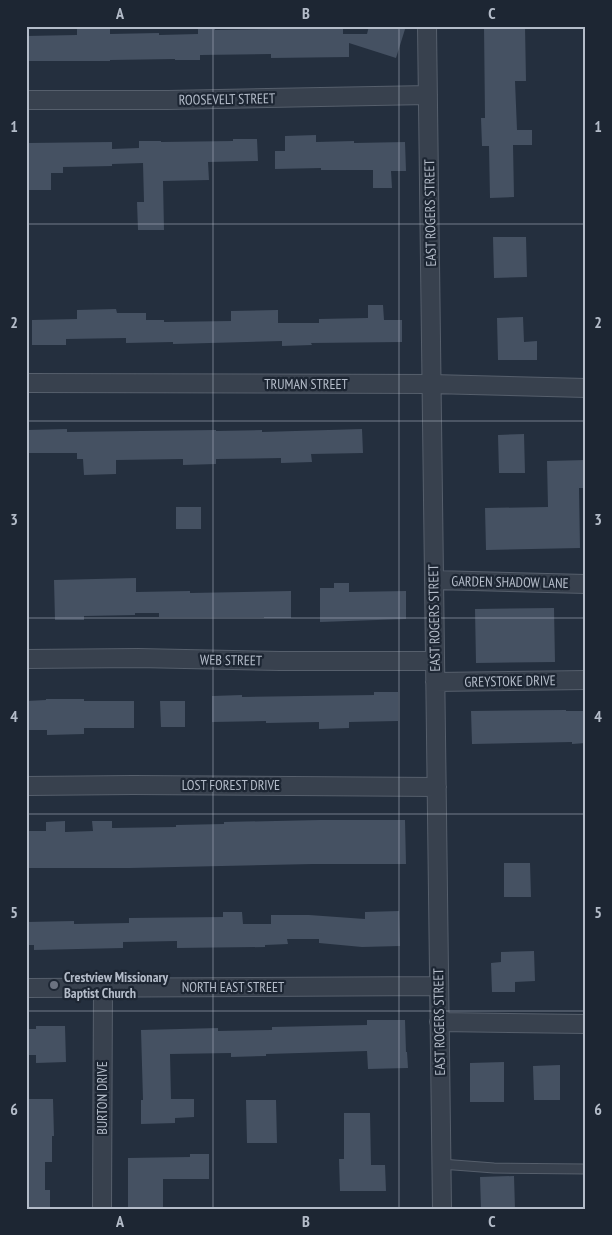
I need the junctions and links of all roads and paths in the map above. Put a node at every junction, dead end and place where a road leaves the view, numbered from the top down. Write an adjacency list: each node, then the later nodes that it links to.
1 (427, 26): 2 (street, EAST ROGERS STREET)
2 (428, 95): 3 (street, ROOSEVELT STREET); 5 (street, EAST ROGERS STREET)
3 (26, 100)
4 (26, 383): 5 (street, TRUMAN STREET)
5 (432, 384): 6 (street, TRUMAN STREET); 7 (street, EAST ROGERS STREET)
6 (586, 388)
7 (434, 580): 8 (street, GARDEN SHADOW LANE); 10 (street, EAST ROGERS STREET)
8 (586, 584)
9 (26, 659): 10 (street, WEB STREET)
10 (435, 661): 12 (street, EAST ROGERS STREET)
11 (586, 680): 12 (street, GREYSTOKE DRIVE)
12 (435, 682): 14 (street, EAST ROGERS STREET)
13 (26, 786): 14 (street, LOST FOREST DRIVE)
14 (437, 787): 15 (street, EAST ROGERS STREET)
15 (439, 986): 16 (street, NORTH EAST STREET); 18 (street, EAST ROGERS STREET)
16 (103, 987): 17 (street, NORTH EAST STREET); 22 (street, BURTON DRIVE)
17 (26, 988)
18 (439, 1022): 19 (street); 20 (street, EAST ROGERS STREET)
19 (586, 1024)
20 (441, 1164): 21 (lane); 23 (street, EAST ROGERS STREET)
21 (586, 1169)
22 (102, 1209)
23 (442, 1209)

